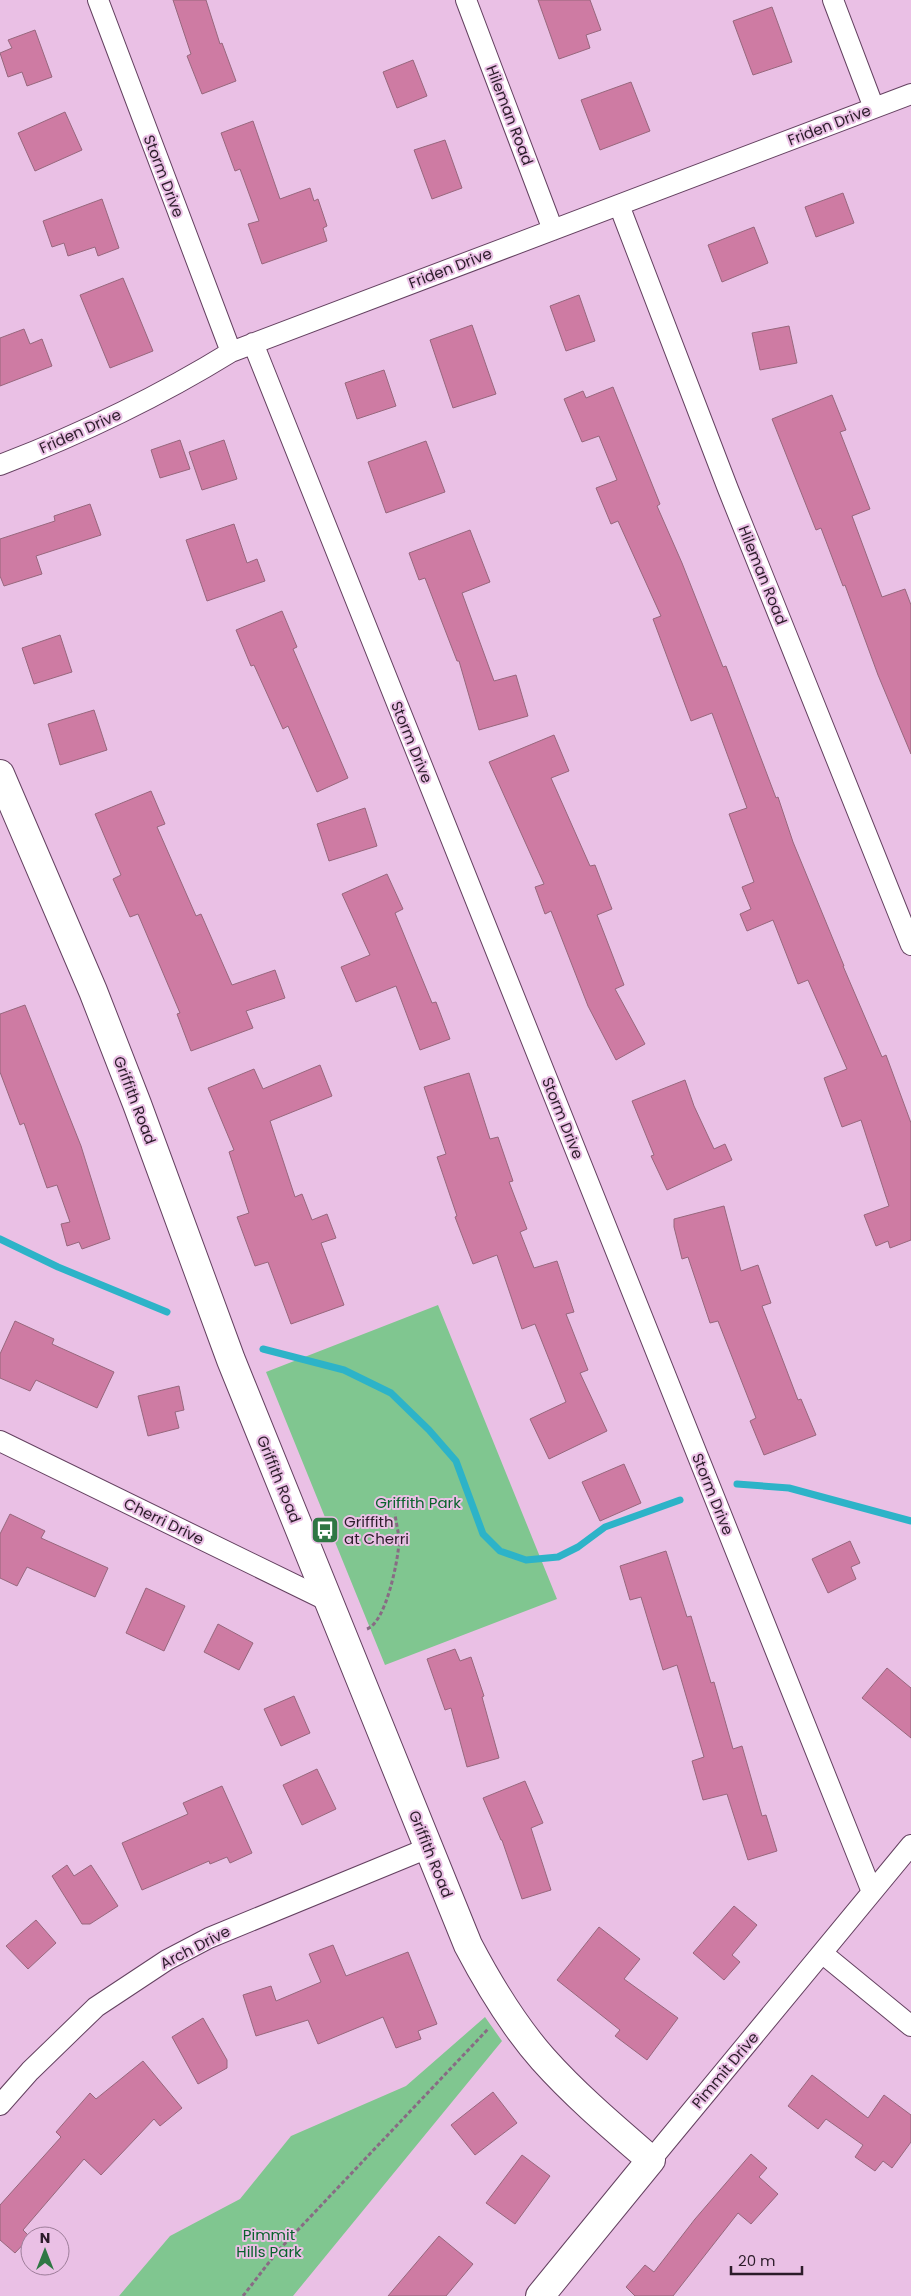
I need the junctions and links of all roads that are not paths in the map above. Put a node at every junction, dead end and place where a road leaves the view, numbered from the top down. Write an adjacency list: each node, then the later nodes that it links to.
1 (98, 0): 9 (street, Storm Drive)
2 (466, 0): 7 (street, Hileman Road)
3 (833, 0): 5 (street)
4 (911, 94): 5 (street, Friden Drive)
5 (874, 108): 6 (street, Friden Drive)
6 (619, 205): 7 (street, Friden Drive); 12 (street, Hileman Road)
7 (553, 230): 8 (street, Friden Drive)
8 (253, 343): 9 (street, Friden Drive); 17 (street, Storm Drive)
9 (231, 352): 10 (street, Friden Drive)
10 (0, 465)
11 (0, 774): 14 (street, Griffith Road)
12 (911, 945)
13 (0, 1441): 14 (street, Cherri Drive)
14 (328, 1601): 16 (street, Griffith Road)
15 (911, 1845): 17 (street, Pimmit Drive)
16 (428, 1848): 20 (street, Arch Drive); 21 (street, Griffith Road)
17 (872, 1892): 18 (street, Pimmit Drive)
18 (822, 1953): 19 (street); 21 (street, Pimmit Drive)
19 (911, 2026)
20 (0, 2105)
21 (651, 2160): 22 (street, Pimmit Drive)
22 (540, 2296)

